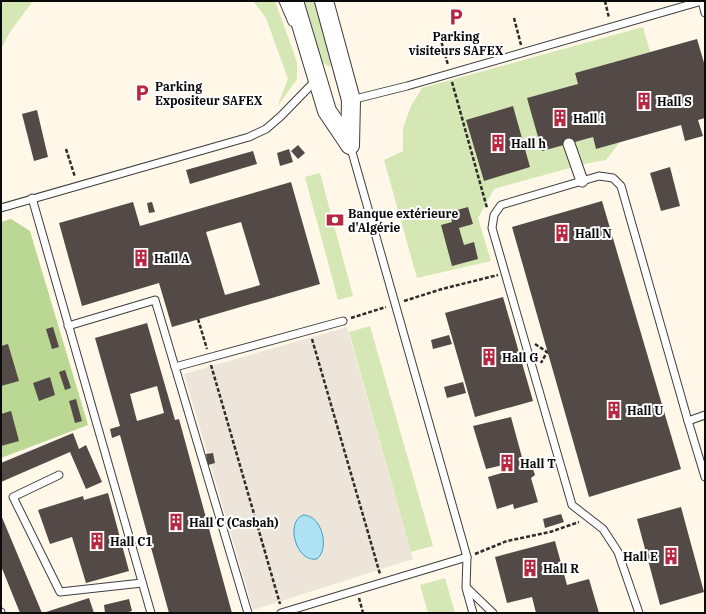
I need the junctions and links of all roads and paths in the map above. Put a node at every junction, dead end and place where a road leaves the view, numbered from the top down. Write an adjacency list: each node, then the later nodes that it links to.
1 (283, 1): 13 (lane)
2 (294, 1): 13 (street)
3 (324, 1): 11 (street)
4 (605, 1): 8 (path)
5 (702, 1): 6 (lane); 8 (lane)
6 (705, 12)
7 (514, 18): 10 (path)
8 (611, 27): 10 (lane)
9 (440, 37): 12 (path)
10 (523, 52): 12 (lane)
11 (343, 71): 13 (street); 14 (street)
12 (450, 73): 14 (lane); 22 (path)
13 (317, 79): 15 (street); 19 (lane)
14 (351, 100): 15 (street)
15 (347, 135): 37 (lane)
16 (569, 144): 18 (street)
17 (66, 149): 19 (path)
18 (582, 181): 22 (lane); 33 (lane)
19 (77, 185): 20 (lane)
20 (32, 198): 21 (lane); 28 (lane)
21 (1, 208)
22 (492, 228): 23 (lane)
23 (505, 273): 24 (path); 36 (lane)
24 (442, 289)
25 (368, 313): 27 (path)
26 (198, 319): 30 (path)
27 (343, 321): 29 (lane)
28 (68, 326): 31 (lane); 39 (lane)
29 (309, 330): 30 (lane); 38 (path)
30 (209, 358): 31 (lane); 44 (path)
31 (175, 367): 43 (lane)
32 (705, 416): 33 (lane)
33 (688, 421): 35 (lane)
34 (59, 475): 39 (lane)
35 (705, 477)
36 (589, 518): 37 (path); 48 (lane)
37 (467, 557): 38 (lane); 40 (lane)
38 (382, 582): 41 (lane)
39 (142, 583): 42 (lane)
40 (466, 588): 46 (lane); 47 (lane)
41 (357, 590): 44 (lane); 45 (path)
42 (151, 613)
43 (248, 613)
44 (282, 613)
45 (363, 613)
46 (473, 613)
47 (493, 613)
48 (639, 613)

